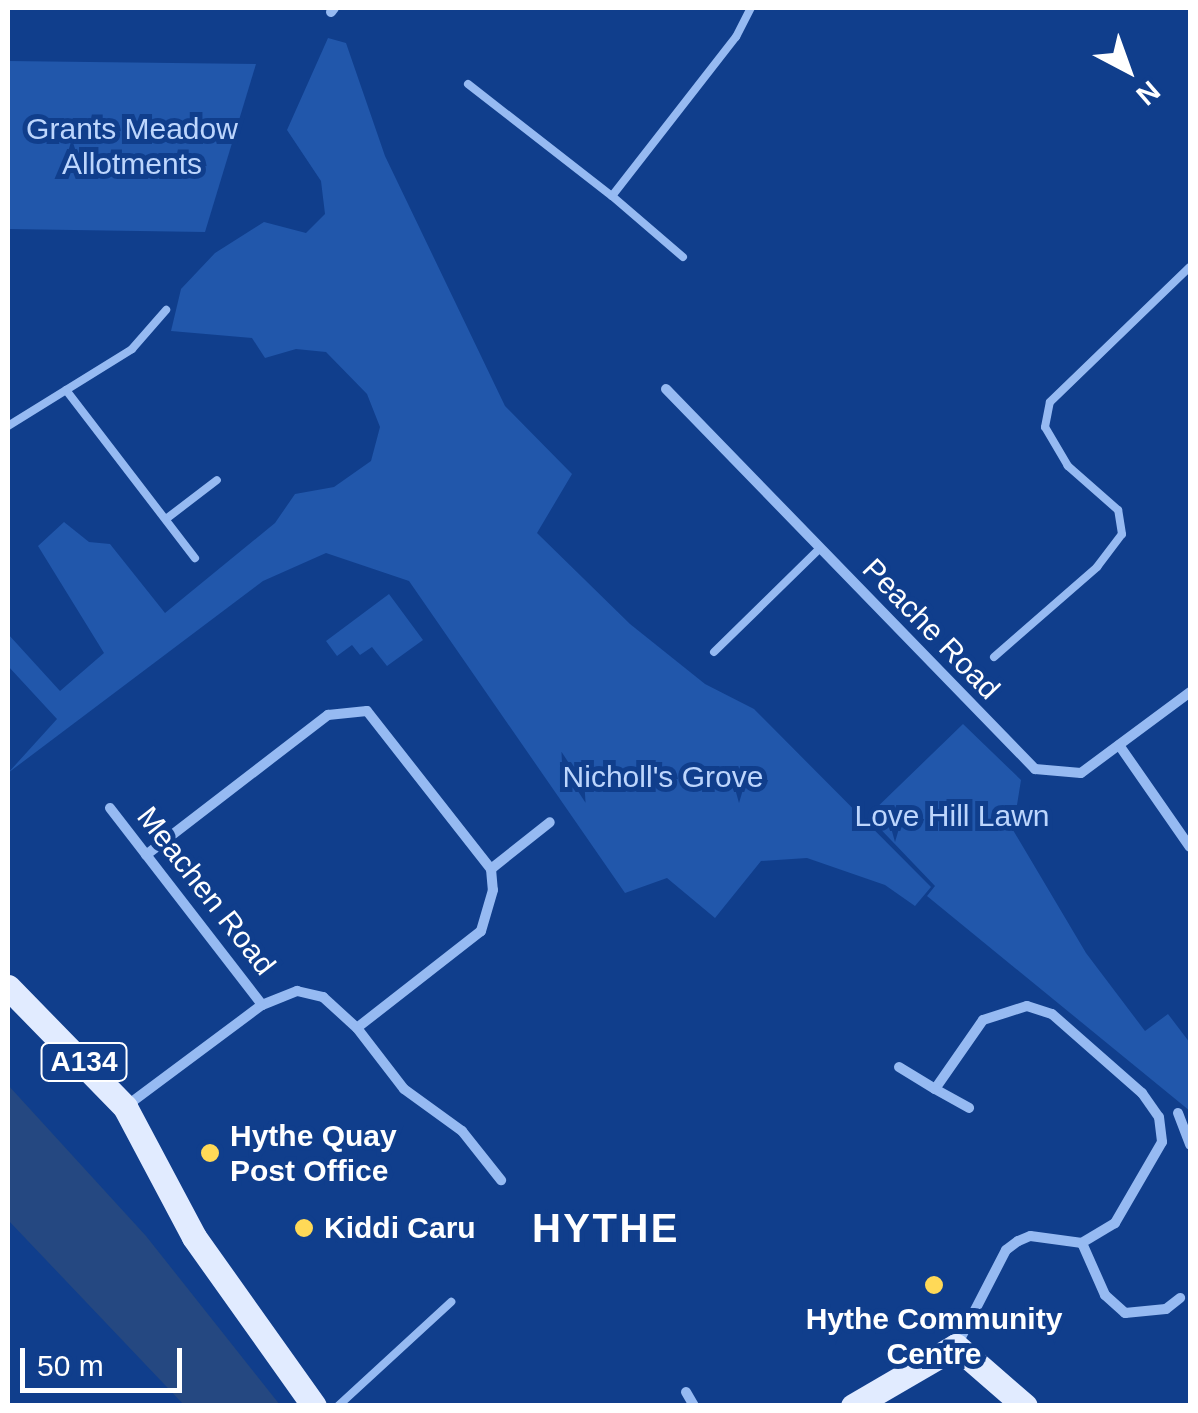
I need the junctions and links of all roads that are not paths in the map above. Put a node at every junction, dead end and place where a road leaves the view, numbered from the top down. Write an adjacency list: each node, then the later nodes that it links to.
1 (752, 8): 3 (lane)
2 (468, 84): 3 (lane)
3 (612, 196): 4 (lane)
4 (683, 257)
5 (1190, 267): 15 (lane)
6 (166, 310): 8 (lane)
7 (666, 389): 12 (street, Peache Road)
8 (66, 390): 9 (lane); 11 (lane)
9 (8, 426)
10 (217, 480): 11 (lane)
11 (166, 519): 13 (lane)
12 (819, 549): 14 (lane); 17 (street, Peache Road)
13 (195, 558)
14 (714, 652)
15 (994, 657)
16 (1190, 692): 17 (street, Peache Road)
17 (1120, 745): 20 (street)
18 (110, 808): 21 (street, Meachen Road)
19 (550, 822): 22 (street)
20 (1190, 847)
21 (146, 855): 22 (street); 24 (street, Meachen Road)
22 (491, 869): 25 (street)
23 (8, 987): 28 (main road, A134)
24 (262, 1004): 25 (street); 28 (street)
25 (357, 1028): 32 (street)
26 (899, 1067): 27 (street)
27 (935, 1089): 29 (street); 33 (street)
28 (124, 1108): 38 (main road, A134)
29 (968, 1108)
30 (1178, 1113): 31 (street)
31 (1190, 1145)
32 (501, 1180)
33 (1082, 1243): 34 (street); 36 (street)
34 (1180, 1298)
35 (450, 1302): 39 (lane)
36 (956, 1346): 41 (main road); 42 (main road)
37 (686, 1392): 40 (street)
38 (314, 1406)
39 (338, 1406)
40 (694, 1406)
41 (853, 1406)
42 (1025, 1406)

